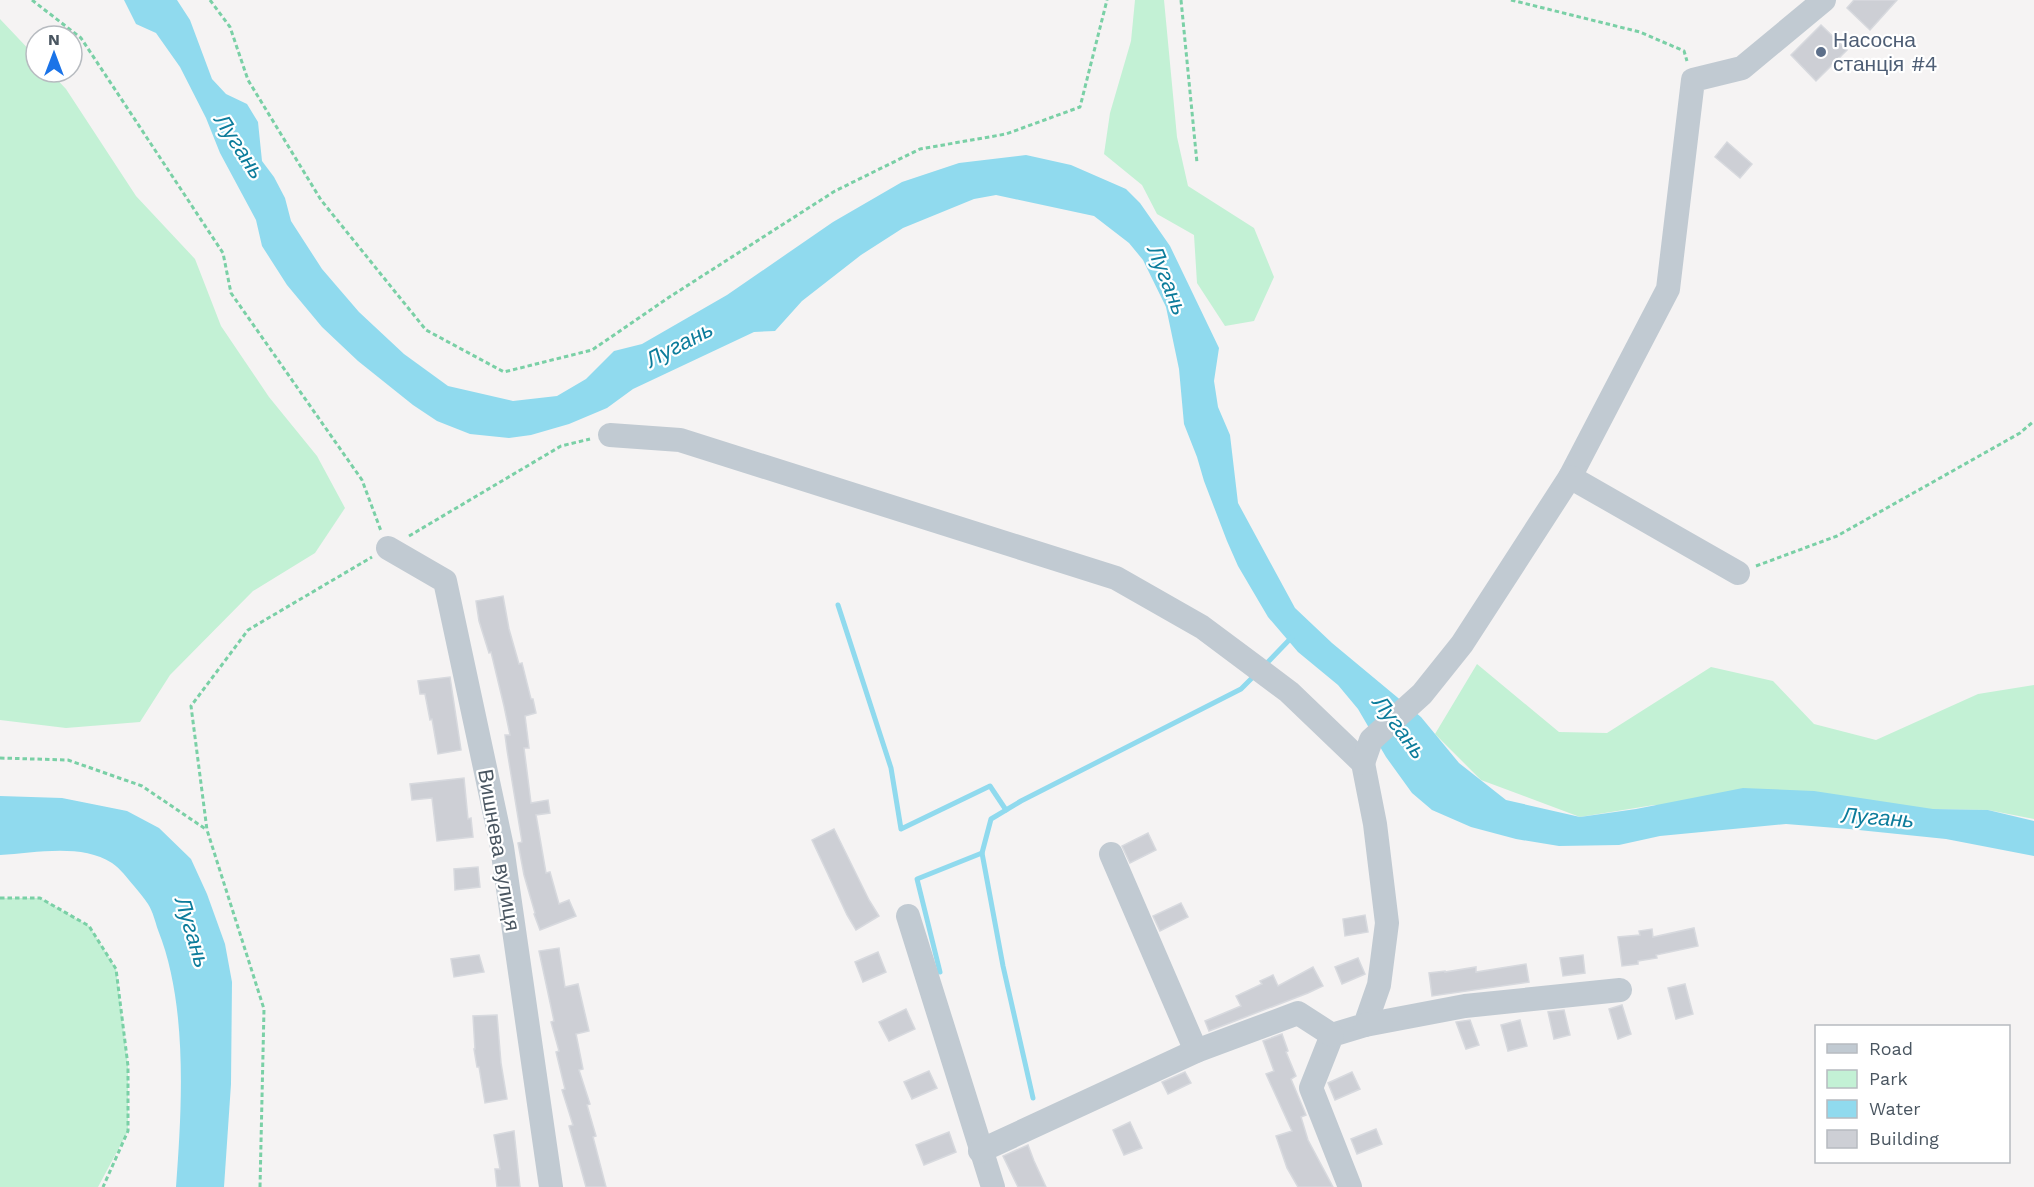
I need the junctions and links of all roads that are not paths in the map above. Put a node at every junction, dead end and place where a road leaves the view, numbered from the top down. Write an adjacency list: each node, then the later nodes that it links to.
1 (1824, 0): 3 (street)
2 (610, 435): 6 (street)
3 (1570, 477): 5 (street); 6 (street)
4 (388, 548): 14 (street, Вишнева вулиця)
5 (1738, 573)
6 (1364, 764): 10 (street)
7 (1111, 854): 12 (street)
8 (908, 916): 13 (street)
9 (1620, 990): 10 (street)
10 (1365, 1025): 11 (street)
11 (1332, 1035): 12 (street); 16 (street)
12 (1196, 1051): 13 (street)
13 (980, 1151): 15 (street)
14 (551, 1187)
15 (993, 1187)
16 (1350, 1187)

